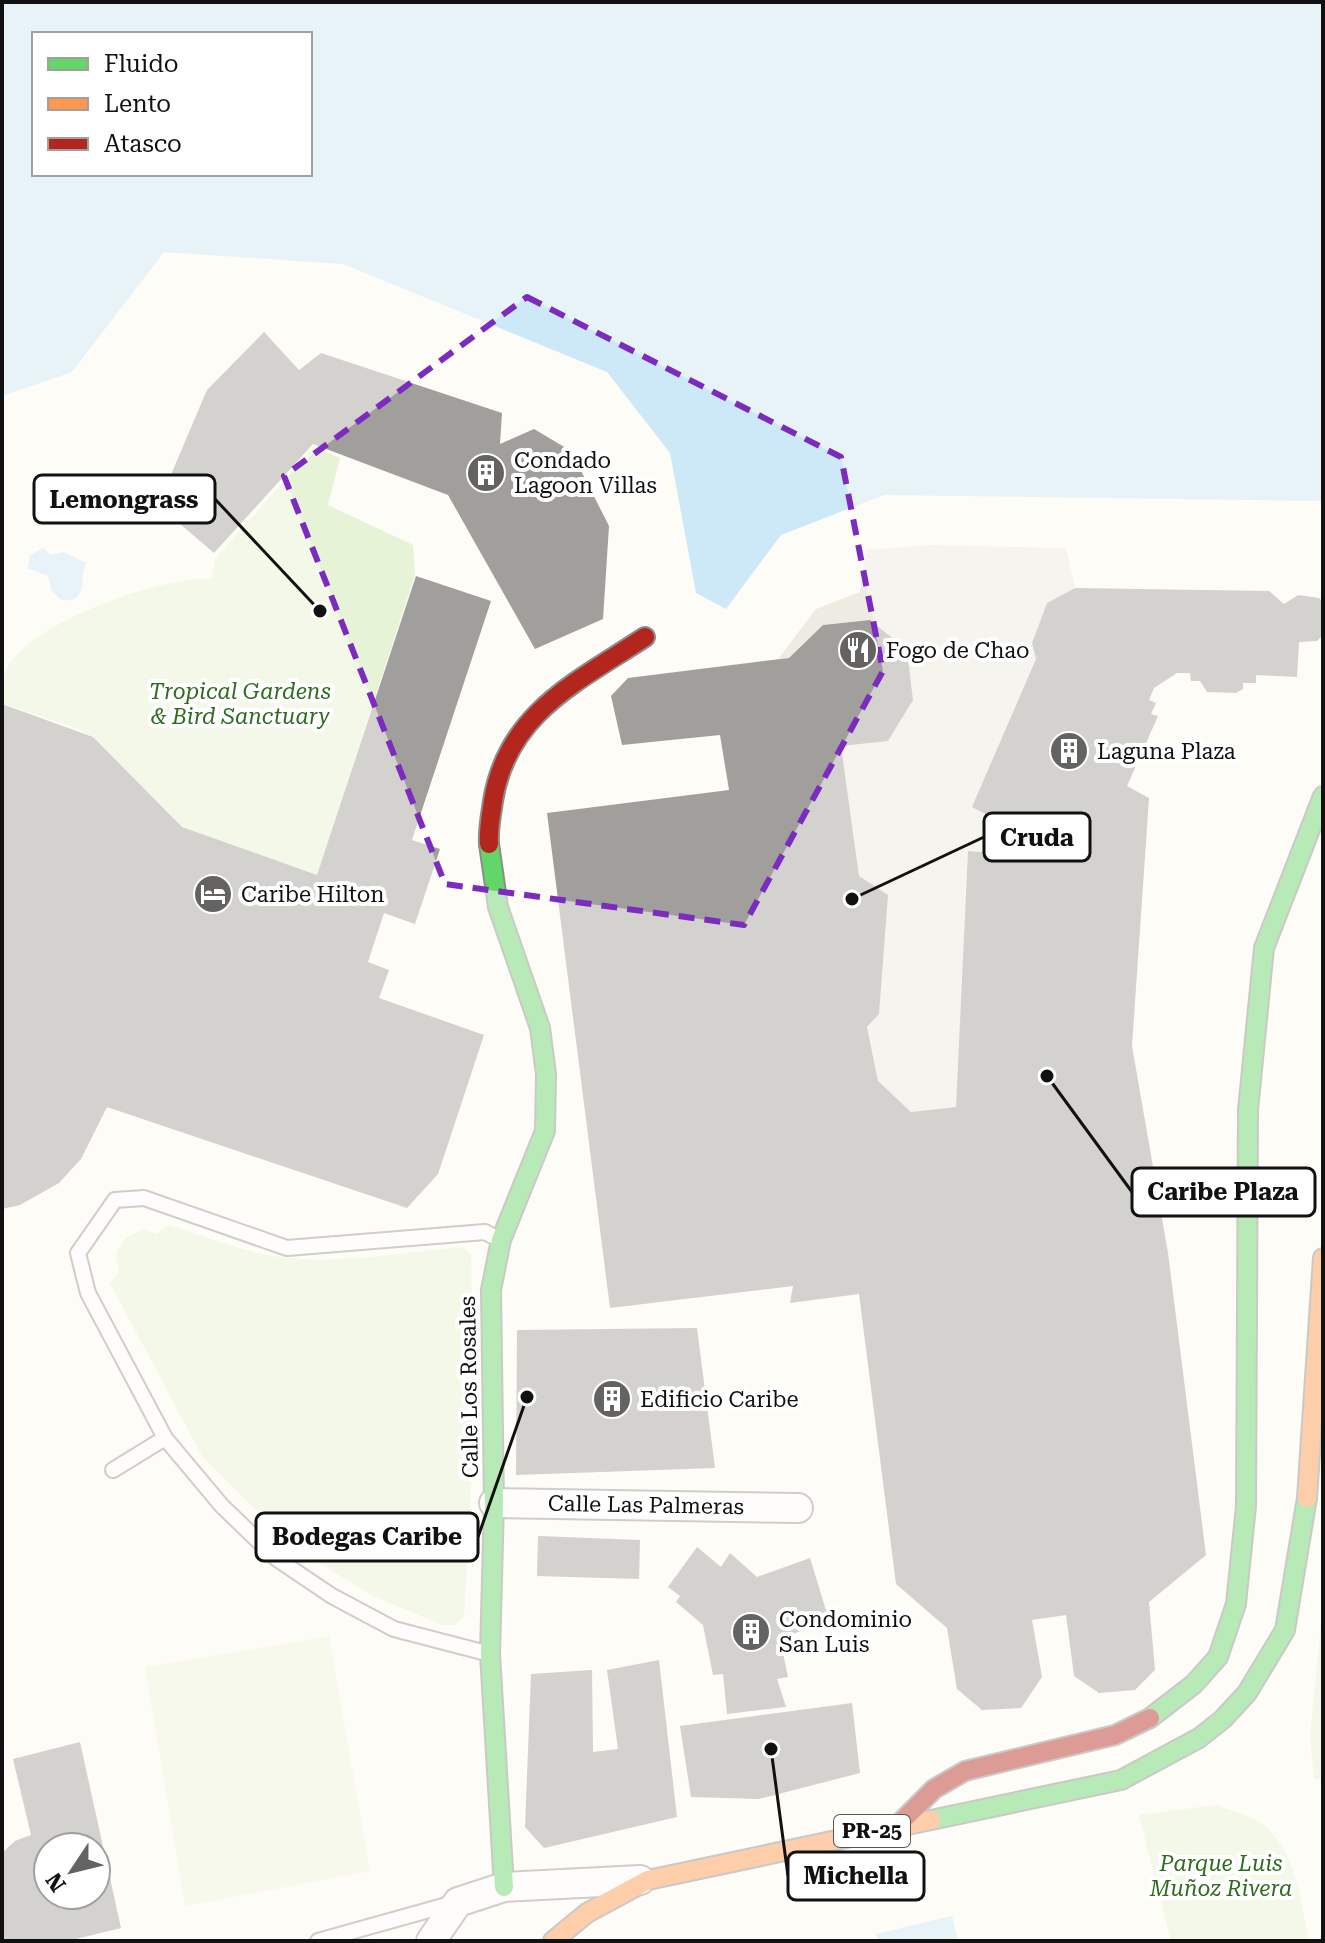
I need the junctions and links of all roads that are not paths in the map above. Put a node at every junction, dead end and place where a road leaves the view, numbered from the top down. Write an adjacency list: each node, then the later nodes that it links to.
1 (645, 637): 3 (street, Calle Los Rosales)
2 (1323, 796): 10 (street)
3 (501, 1240): 5 (lane); 7 (street, Calle Los Rosales)
4 (1323, 1258): 10 (street, PR-25)
5 (165, 1438): 6 (lane); 9 (lane)
6 (113, 1470)
7 (494, 1503): 8 (street, Calle Las Palmeras); 9 (street, Calle Los Rosales)
8 (798, 1508)
9 (490, 1654): 12 (street, Calle Los Rosales)
10 (898, 1825): 11 (street, PR-25)
11 (648, 1880): 12 (street); 16 (street, PR-25)
12 (504, 1887): 13 (street)
13 (458, 1902): 14 (lane); 15 (street)
14 (318, 1941)
15 (431, 1941)
16 (553, 1941)

